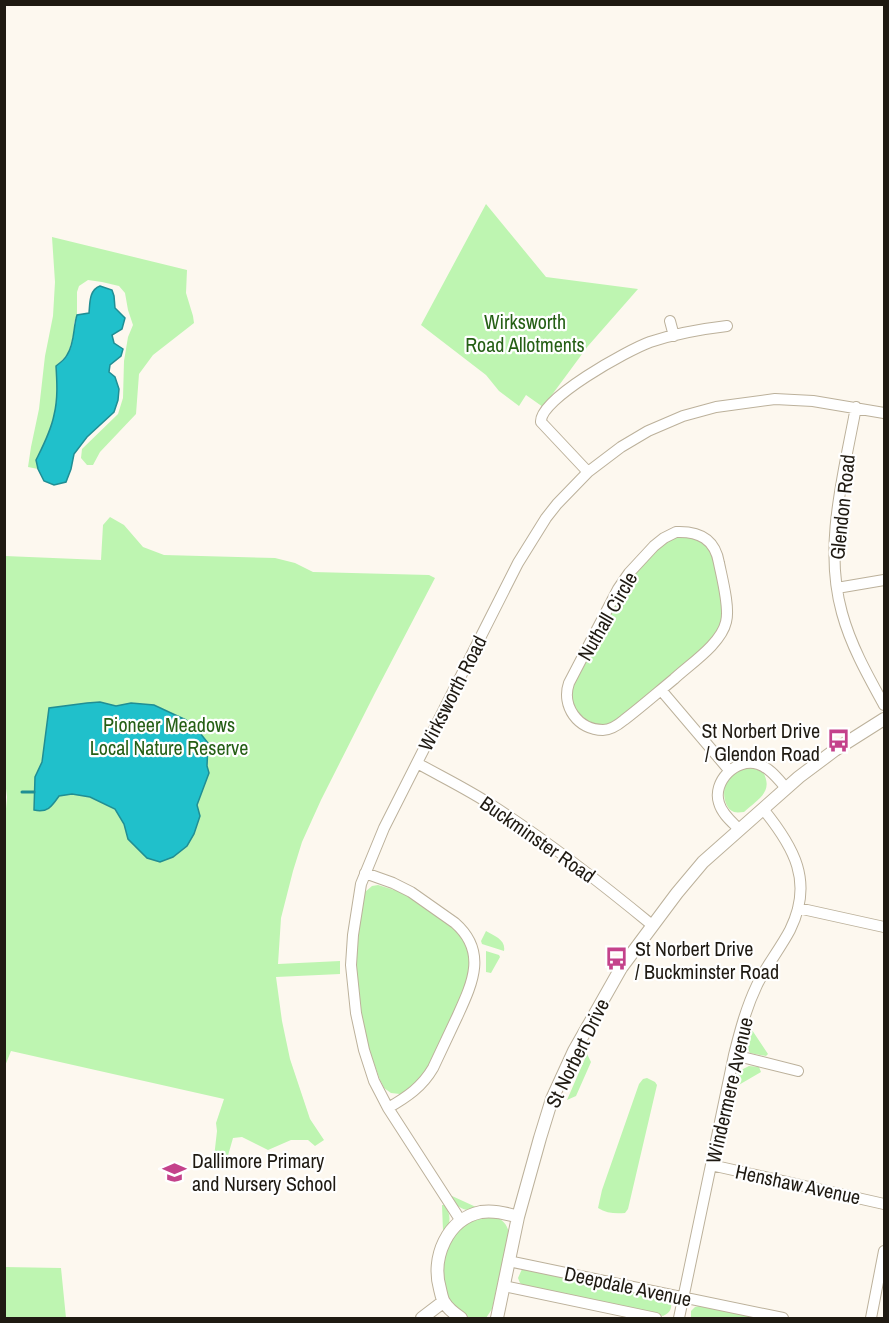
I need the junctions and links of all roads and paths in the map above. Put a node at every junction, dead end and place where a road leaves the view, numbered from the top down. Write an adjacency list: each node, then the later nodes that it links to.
1 (670, 321): 3 (street)
2 (727, 326): 3 (street)
3 (674, 336): 6 (street)
4 (856, 407): 5 (street, Wirksworth Road); 6 (street, Wirksworth Road); 8 (street, Glendon Road)
5 (885, 413)
6 (588, 472): 12 (street, Wirksworth Road)
7 (885, 580): 8 (street)
8 (837, 588): 10 (street, Glendon Road)
9 (661, 690): 9 (street, Nuthall Circle); 13 (street)
10 (885, 705)
11 (885, 719): 14 (street, St Norbert Drive)
12 (417, 763): 17 (street, Wirksworth Road); 19 (street, Buckminster Road)
13 (729, 770): 14 (street); 16 (street)
14 (786, 788): 15 (street, St Norbert Drive)
15 (763, 809): 16 (street, St Norbert Drive); 18 (street, Windermere Avenue)
16 (739, 829): 19 (street, St Norbert Drive)
17 (365, 873): 23 (street, Wirksworth Road); 23 (street)
18 (798, 908): 20 (street); 21 (street, Windermere Avenue)
19 (652, 925): 26 (street, St Norbert Drive)
20 (885, 927)
21 (734, 1055): 22 (street); 24 (street, Windermere Avenue)
22 (798, 1071)
23 (388, 1108): 27 (street, Wirksworth Road)
24 (711, 1165): 25 (street, Henshaw Avenue); 31 (street, Windermere Avenue)
25 (885, 1204)
26 (518, 1217): 27 (street); 29 (street, St Norbert Drive)
27 (461, 1221): 32 (street)
28 (885, 1251): 39 (street)
29 (508, 1261): 30 (street, St Norbert Drive); 31 (street, Deepdale Avenue)
30 (504, 1286): 35 (street, St Norbert Drive); 36 (street, Deepdale Avenue)
31 (683, 1297): 37 (street, Windermere Avenue); 38 (street, Deepdale Avenue)
32 (443, 1302): 33 (street); 34 (street)
33 (422, 1318)
34 (461, 1318)
35 (497, 1318)
36 (656, 1318)
37 (679, 1318)
38 (783, 1318)
39 (871, 1318)

